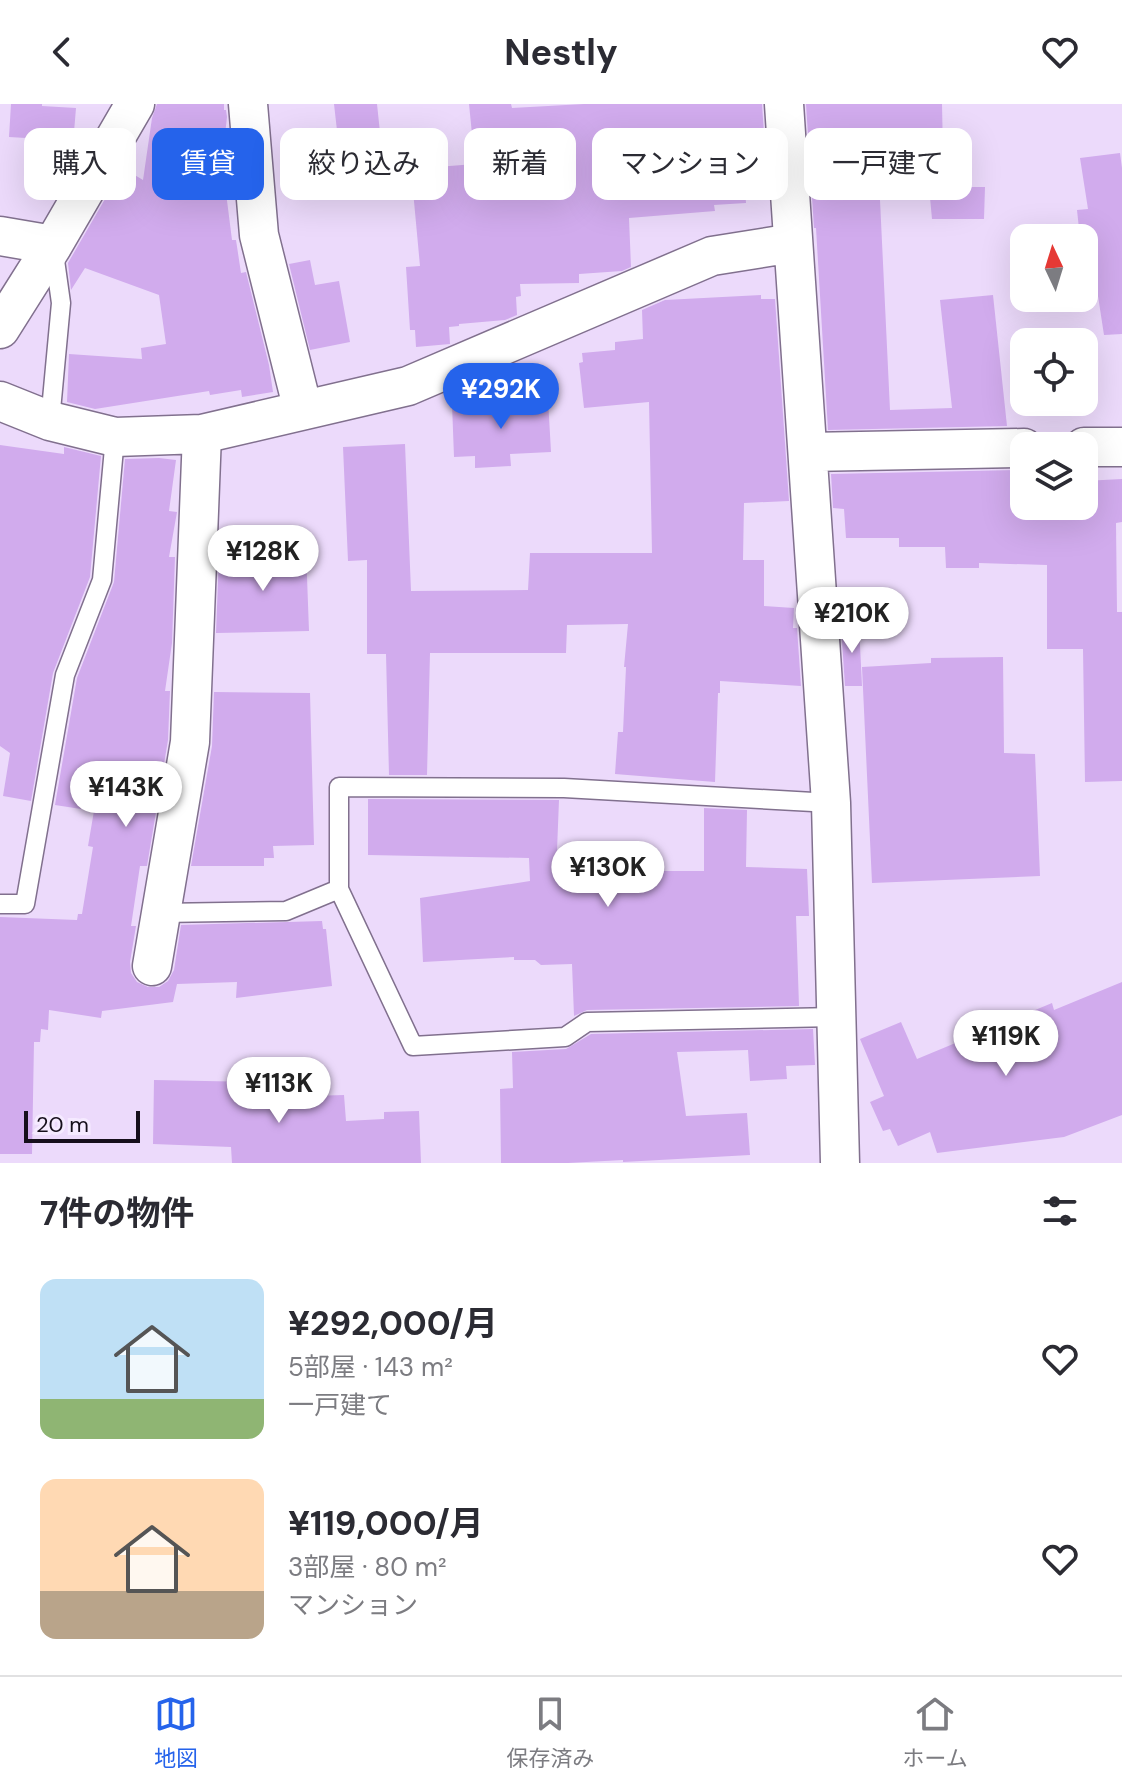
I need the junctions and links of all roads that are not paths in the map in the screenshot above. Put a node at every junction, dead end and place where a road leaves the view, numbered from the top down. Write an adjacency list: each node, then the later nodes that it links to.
1 (135, 104): 6 (street)
2 (248, 104): 9 (street)
3 (784, 104): 5 (street)
4 (0, 236): 6 (street)
5 (793, 243): 9 (street); 16 (street)
6 (53, 245): 7 (street); 10 (lane)
7 (0, 329)
8 (0, 401): 10 (street)
9 (303, 410): 11 (street)
10 (50, 421): 12 (street)
11 (202, 434): 12 (street); 20 (street)
12 (115, 437): 19 (lane)
13 (1098, 447): 14 (street)
14 (1122, 447)
15 (1010, 448): 16 (street)
16 (808, 452): 17 (street)
17 (831, 803): 18 (lane); 22 (street)
18 (339, 889): 20 (lane); 22 (lane)
19 (0, 904)
20 (161, 913): 21 (street)
21 (152, 966)
22 (836, 1017): 23 (street)
23 (840, 1163)

